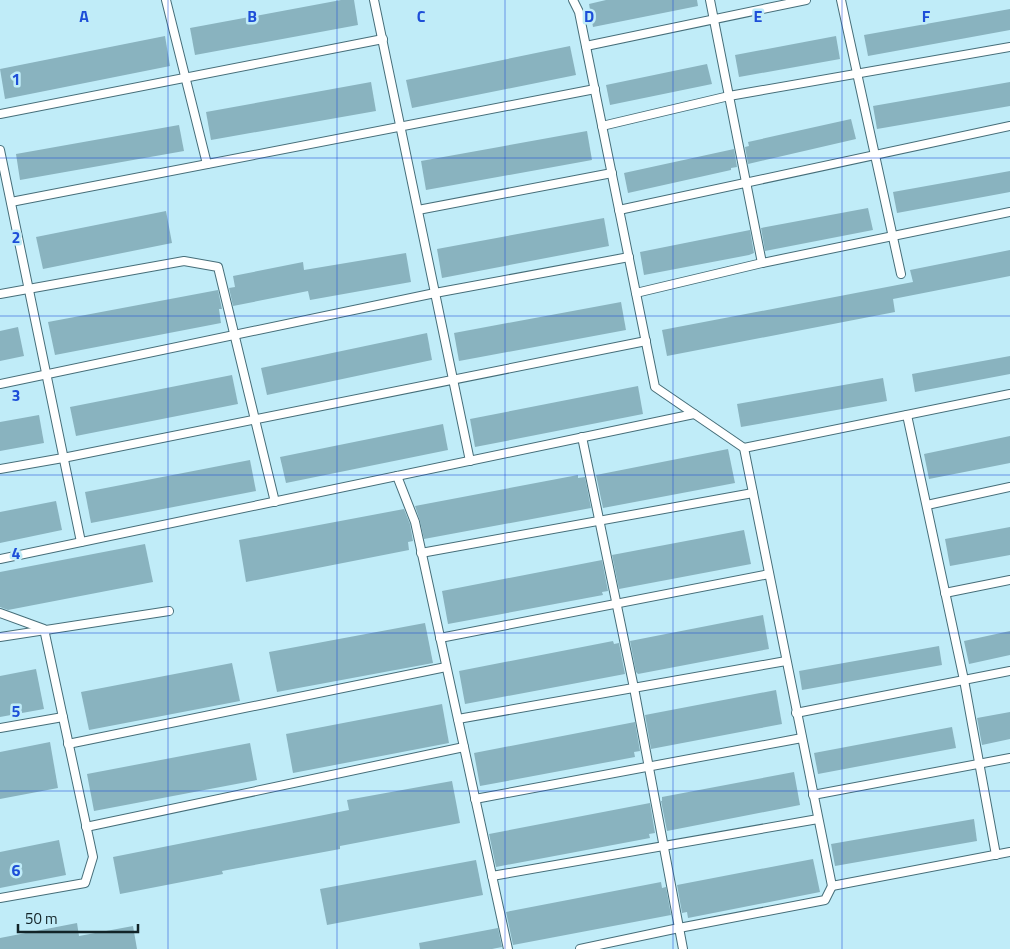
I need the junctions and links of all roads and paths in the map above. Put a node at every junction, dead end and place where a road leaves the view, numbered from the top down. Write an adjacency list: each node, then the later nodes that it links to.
1 (166, 0): 12 (lane)
2 (374, 0): 8 (lane)
3 (573, 0): 9 (lane)
4 (710, 0): 7 (lane)
5 (806, 0): 7 (lane)
6 (842, 0): 11 (lane)
7 (714, 19): 9 (lane); 14 (lane)
8 (383, 40): 12 (lane); 18 (lane)
9 (586, 46): 13 (lane)
10 (1010, 47): 11 (lane)
11 (856, 74): 14 (lane); 20 (lane)
12 (185, 78): 15 (lane); 21 (lane)
13 (594, 89): 16 (lane); 18 (lane)
14 (729, 96): 16 (lane); 23 (lane)
15 (0, 114)
16 (602, 126): 22 (lane)
17 (1010, 126): 20 (lane)
18 (401, 127): 21 (lane); 25 (lane)
19 (0, 150): 24 (lane)
20 (874, 154): 23 (lane); 28 (lane)
21 (207, 164): 24 (lane)
22 (612, 173): 25 (lane); 26 (lane)
23 (746, 182): 26 (lane); 30 (lane)
24 (11, 202): 32 (lane)
25 (418, 210): 33 (lane)
26 (619, 210): 29 (lane)
27 (1010, 212): 28 (lane)
28 (893, 236): 30 (lane); 31 (lane)
29 (629, 257): 33 (lane); 34 (lane)
30 (762, 264): 34 (lane)
31 (901, 274)
32 (29, 289): 35 (lane); 36 (lane); 38 (lane)
33 (435, 293): 36 (lane); 39 (lane)
34 (636, 293): 37 (lane)
35 (0, 294)
36 (235, 336): 38 (lane); 44 (lane)
37 (646, 340): 39 (lane); 42 (lane)
38 (46, 375): 40 (lane); 47 (lane)
39 (453, 380): 44 (lane); 48 (lane)
40 (0, 384)
41 (1010, 394): 43 (lane)
42 (694, 414): 45 (lane); 46 (lane)
43 (908, 415): 46 (lane); 54 (lane)
44 (255, 419): 47 (lane); 53 (lane)
45 (582, 437): 48 (lane); 55 (lane)
46 (744, 448): 52 (lane)
47 (63, 458): 49 (lane); 56 (lane)
48 (470, 461): 50 (lane)
49 (0, 469)
50 (397, 476): 53 (lane); 57 (lane)
51 (1010, 486): 54 (lane)
52 (753, 493): 55 (lane); 59 (lane)
53 (275, 502): 56 (lane)
54 (927, 505): 61 (lane)
55 (598, 521): 57 (lane); 62 (lane)
56 (81, 542): 58 (lane)
57 (421, 553): 67 (lane)
58 (0, 559)
59 (769, 574): 62 (lane); 68 (lane)
60 (1010, 580): 61 (lane)
61 (945, 593): 71 (lane)
62 (617, 603): 67 (lane); 72 (lane)
63 (169, 611): 65 (lane)
64 (0, 614): 65 (lane)
65 (44, 629): 66 (lane); 74 (lane)
66 (0, 637)
67 (440, 638): 69 (lane)
68 (786, 661): 72 (lane); 73 (lane)
69 (446, 667): 75 (lane); 78 (lane)
70 (1010, 671): 71 (lane)
71 (964, 680): 73 (lane); 81 (lane)
72 (634, 688): 75 (lane); 82 (lane)
73 (796, 712): 77 (lane)
74 (63, 717): 76 (lane); 78 (lane)
75 (458, 719): 79 (lane)
76 (0, 728)
77 (802, 738): 82 (lane); 83 (lane)
78 (68, 744): 86 (lane)
79 (464, 746): 84 (lane); 86 (lane)
80 (1010, 758): 81 (lane)
81 (979, 764): 83 (lane); 89 (lane)
82 (648, 766): 84 (lane); 87 (lane)
83 (814, 795): 85 (lane)
84 (475, 799): 90 (lane)
85 (818, 819): 87 (lane); 91 (lane)
86 (86, 827): 92 (lane)
87 (663, 846): 90 (lane); 93 (lane)
88 (1010, 852): 89 (lane)
89 (996, 854): 91 (lane)
90 (492, 876): 94 (lane)
91 (832, 886): 93 (lane)
92 (0, 898)
93 (679, 928): 95 (lane); 96 (lane)
94 (508, 949)
95 (580, 949)
96 (683, 949)

